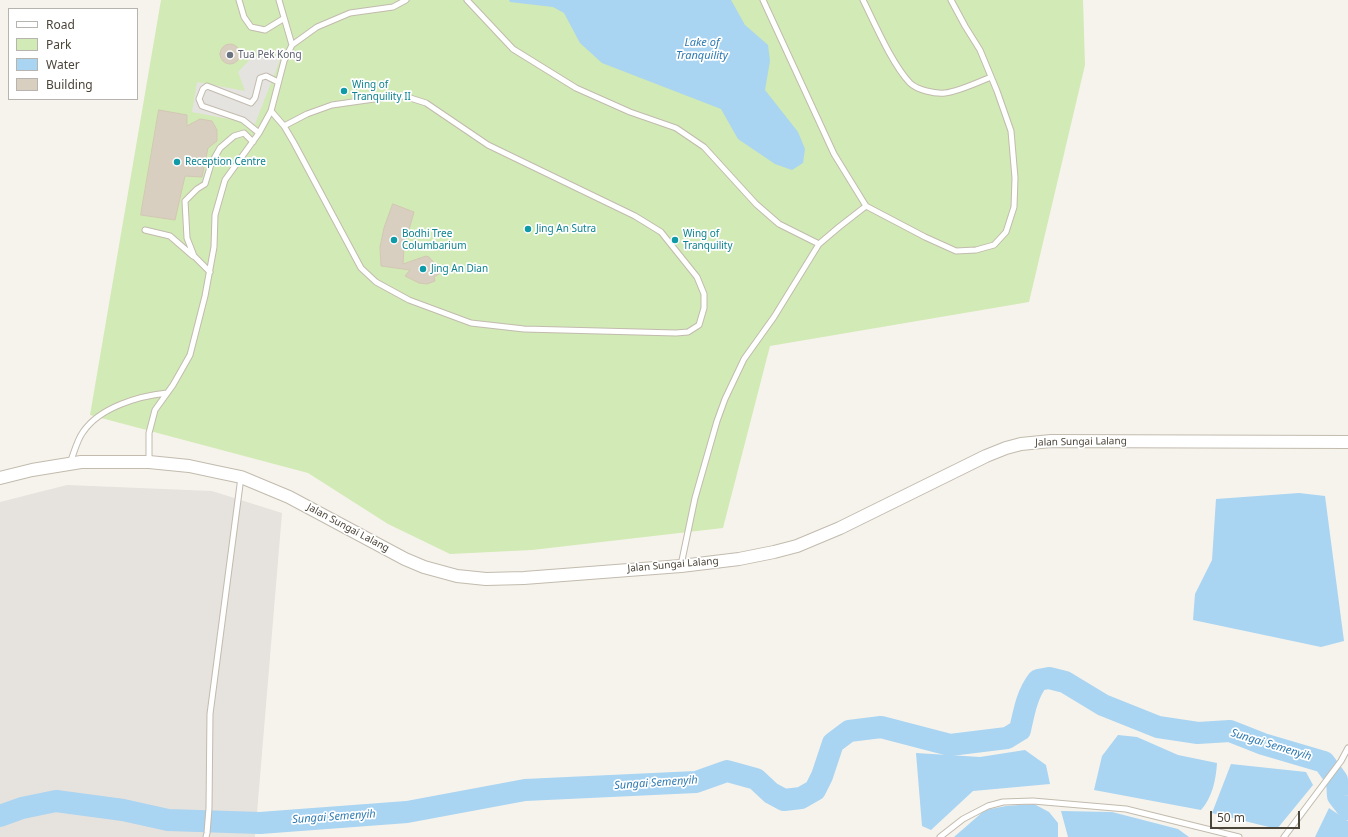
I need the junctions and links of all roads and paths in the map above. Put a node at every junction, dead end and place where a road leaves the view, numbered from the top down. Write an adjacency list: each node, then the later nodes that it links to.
1 (238, 0): 8 (lane)
2 (279, 0): 8 (lane)
3 (406, 0): 9 (lane)
4 (467, 0): 18 (lane)
5 (763, 0): 16 (lane)
6 (863, 0): 10 (lane)
7 (951, 0): 10 (lane)
8 (283, 19): 9 (lane)
9 (292, 45): 11 (lane)
10 (991, 77): 16 (lane)
11 (278, 82): 12 (lane); 14 (lane)
12 (271, 111): 13 (lane); 14 (lane)
13 (284, 126): 13 (lane)
14 (259, 133): 15 (lane)
15 (253, 142): 19 (lane); 20 (lane)
16 (866, 206): 18 (lane)
17 (145, 230): 19 (lane)
18 (819, 244): 27 (lane)
19 (194, 256): 20 (lane)
20 (210, 272): 21 (lane)
21 (167, 393): 23 (lane); 24 (lane)
22 (1348, 442): 27 (street, Jalan Sungai Lalang)
23 (149, 462): 24 (street, Jalan Sungai Lalang); 25 (street, Jalan Sungai Lalang)
24 (70, 463): 26 (street, Jalan Sungai Lalang)
25 (241, 477): 27 (street, Jalan Sungai Lalang); 29 (lane)
26 (0, 478)
27 (681, 566)
28 (1348, 748): 32 (lane)
29 (206, 835)
30 (940, 837): 31 (lane)
31 (1239, 837)
32 (1284, 837)

